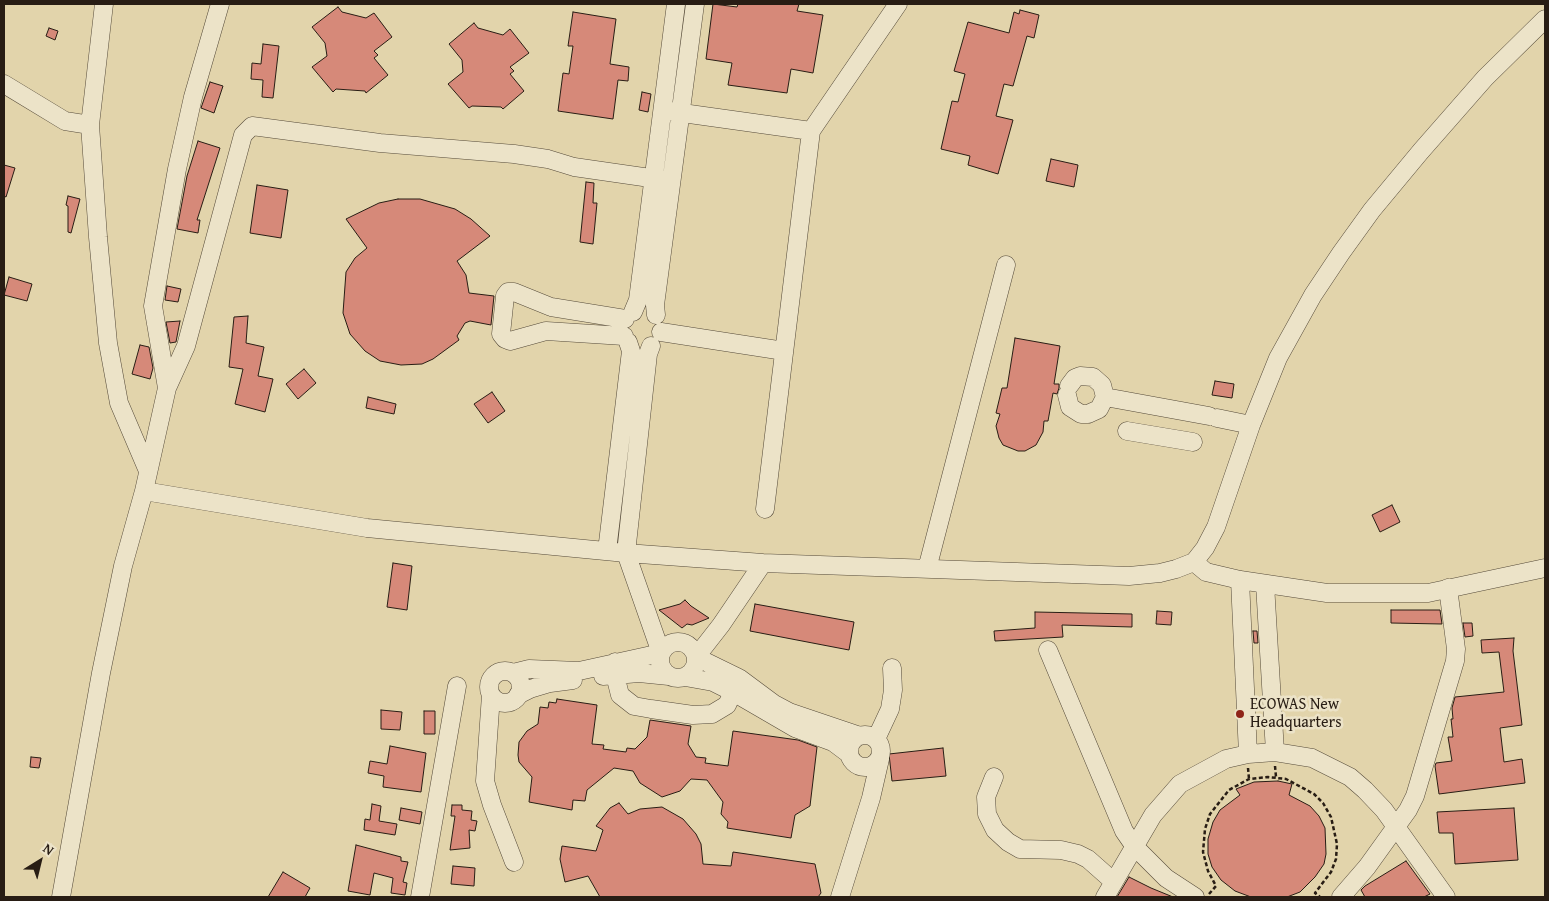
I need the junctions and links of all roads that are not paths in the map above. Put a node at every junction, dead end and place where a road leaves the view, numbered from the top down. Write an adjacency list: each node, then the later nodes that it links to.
1 (104, 4): 9 (street)
2 (220, 4): 19 (street)
3 (673, 4): 5 (street); 8 (street)
4 (898, 4): 10 (street)
5 (695, 6): 8 (street)
6 (1545, 19): 21 (street)
7 (4, 84): 9 (street)
8 (672, 111): 10 (street); 11 (street)
9 (90, 125): 24 (street)
10 (811, 130): 18 (street)
11 (663, 179): 14 (street); 16 (street); 19 (street)
12 (1006, 266): 31 (street)
13 (550, 307): 14 (street); 15 (street); 15 (street)
14 (629, 315): 16 (street); 17 (street)
15 (546, 331): 17 (street)
16 (656, 331): 17 (street); 18 (street); 28 (street)
17 (626, 339): 27 (street)
18 (784, 350): 26 (street)
19 (167, 388): 24 (street)
20 (1105, 397): 20 (street); 21 (street)
21 (1251, 425): 29 (street)
22 (1127, 431): 23 (street)
23 (1193, 442)
24 (148, 471): 25 (street)
25 (144, 491): 27 (street); 59 (street)
26 (765, 509)
27 (607, 551): 28 (street)
28 (626, 553): 30 (street); 37 (street)
29 (1194, 562): 31 (street); 33 (street)
30 (763, 564): 31 (street); 38 (street)
31 (927, 568)
32 (1545, 568): 35 (street)
33 (1240, 580): 34 (street); 50 (street)
34 (1265, 584): 35 (street); 49 (street)
35 (1448, 588): 55 (street)
36 (1048, 650): 56 (street)
37 (661, 653): 38 (street); 40 (street); 42 (street)
38 (696, 657): 42 (street); 43 (street)
39 (892, 668): 47 (street)
40 (615, 669): 41 (street); 42 (street); 43 (street); 46 (street)
41 (513, 673): 45 (street); 46 (street)
42 (677, 676): 43 (street)
43 (736, 685): 47 (street); 51 (street)
44 (457, 686): 60 (street)
45 (491, 695): 46 (street); 48 (street)
46 (514, 698): 48 (street)
47 (868, 737): 51 (street); 52 (street)
48 (488, 740): 57 (street)
49 (1275, 752): 50 (street); 55 (street)
50 (1248, 754): 56 (street)
51 (853, 759): 52 (street); 54 (street)
52 (880, 759): 54 (street)
53 (994, 776): 58 (street)
54 (864, 816): 61 (street)
55 (1395, 828): 64 (street); 65 (street)
56 (1135, 847): 58 (street); 63 (street)
57 (514, 862)
58 (1114, 882): 62 (street)
59 (61, 897)
60 (420, 897)
61 (840, 897)
62 (1105, 897)
63 (1194, 897)
64 (1341, 897)
65 (1446, 897)

